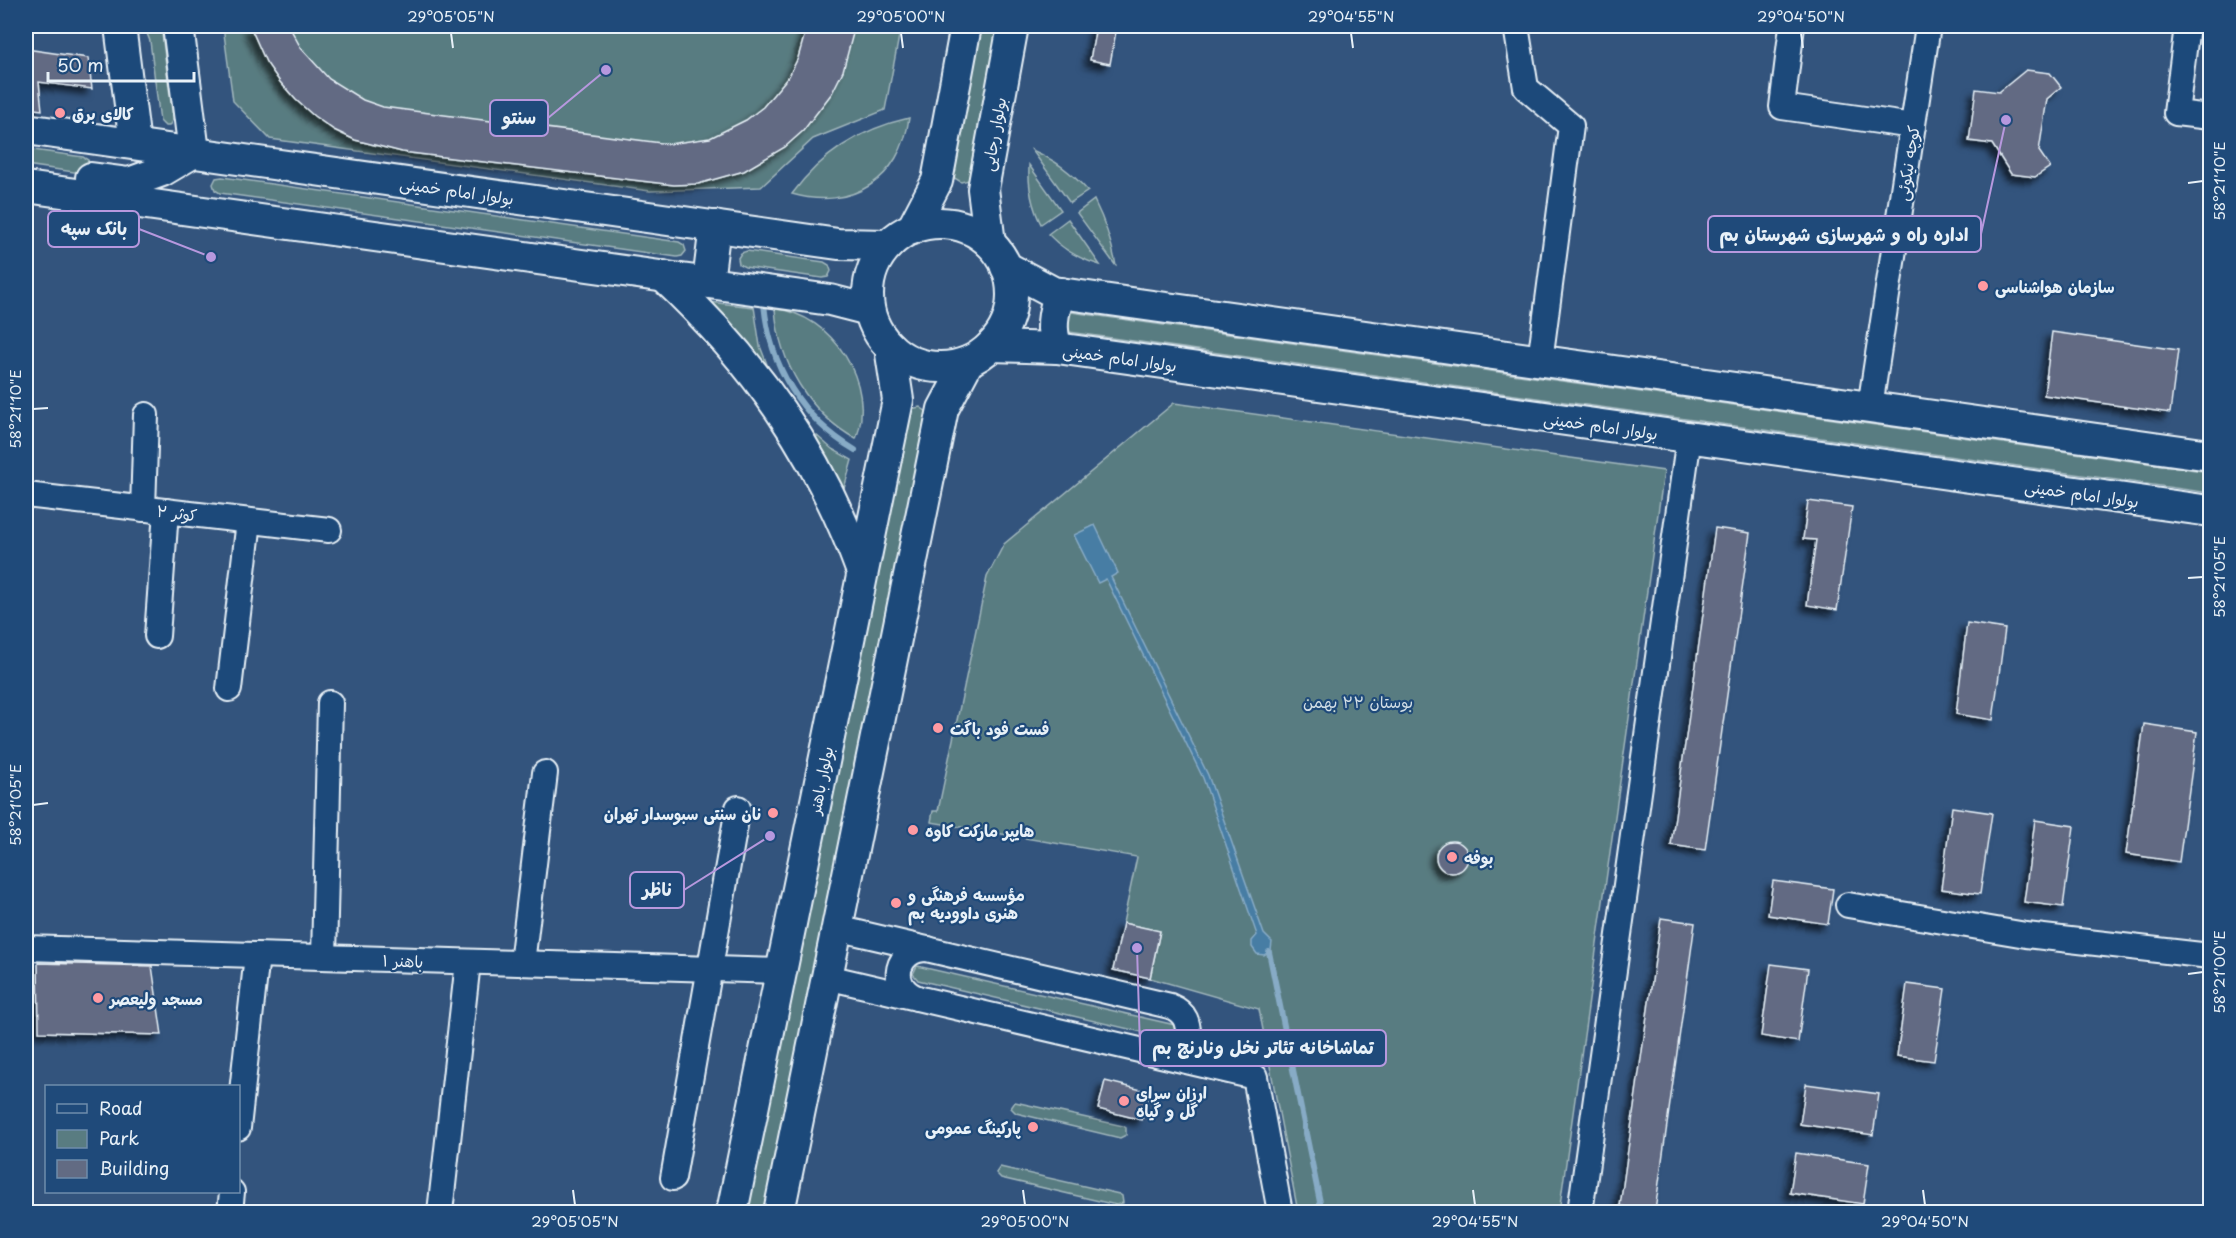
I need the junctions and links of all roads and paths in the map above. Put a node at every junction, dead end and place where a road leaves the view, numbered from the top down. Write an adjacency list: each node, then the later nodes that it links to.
1 (120, 26): 13 (main road)
2 (178, 26): 14 (main road)
3 (966, 26): 21 (main road)
4 (1013, 26): 22 (main road, بولوار رجایی)
5 (1516, 26): 30 (street)
6 (1792, 26): 10 (street)
7 (1928, 26): 10 (street, کوچه نیکوئی)
8 (2187, 26): 9 (street)
9 (2211, 117)
10 (1913, 126): 31 (street, کوچه نیکوئی)
11 (26, 129): 12 (main road, بولوار امام خمینی)
12 (97, 139): 13 (main road, بولوار امام خمینی); 17 (main road)
13 (135, 144): 14 (main road, بولوار امام خمینی); 16 (main road)
14 (194, 152): 16 (main road); 20 (main road, بولوار امام خمینی)
15 (26, 170): 17 (main road)
16 (162, 171): 17 (main road); 19 (main road)
17 (129, 183)
18 (26, 187): 19 (main road)
19 (205, 213): 23 (main road)
20 (715, 226): 21 (main road, بولوار امام خمینی); 24 (main road)
21 (900, 237): 22 (main road); 26 (main road)
22 (998, 255): 25 (main road); 29 (main road)
23 (663, 276): 24 (main road); 40 (main road)
24 (708, 282): 26 (main road)
25 (1061, 293): 28 (main road); 30 (main road)
26 (869, 310): 27 (main road)
27 (890, 347): 29 (main road); 40 (main road, بولوار باهنر)
28 (1057, 348): 29 (main road, بولوار امام خمینی); 33 (main road, بولوار امام خمینی)
29 (980, 354): 47 (main road)
30 (1540, 361): 31 (main road)
31 (1870, 407): 34 (main road)
32 (146, 415): 36 (street)
33 (1689, 437): 37 (main road, بولوار امام خمینی); 70 (street)
34 (2211, 455)
35 (26, 495): 36 (street, کوثر ۲)
36 (155, 510): 38 (street, کوثر ۲); 41 (street)
37 (2211, 511)
38 (249, 521): 39 (street, کوثر ۲); 42 (street)
39 (329, 530)
40 (862, 572): 56 (main road, بولوار باهنر)
41 (158, 636)
42 (229, 689)
43 (330, 703): 52 (street)
44 (545, 773): 54 (street)
45 (738, 808): 55 (street)
46 (1848, 905): 51 (street)
47 (837, 928): 49 (street); 57 (main road)
48 (26, 948): 50 (street, باهنر ۱)
49 (928, 949): 58 (street); 59 (street)
50 (257, 955): 52 (street, باهنر ۱); 62 (street)
51 (2211, 956)
52 (324, 957): 53 (street, باهنر ۱)
53 (468, 962): 54 (street, باهنر ۱); 66 (street)
54 (522, 963): 55 (street, باهنر ۱)
55 (710, 969): 56 (street, باهنر ۱); 63 (street)
56 (781, 971): 67 (main road, بولوار باهنر)
57 (827, 976): 58 (street); 68 (main road)
58 (917, 998): 60 (street)
59 (1188, 1036): 60 (street); 61 (street)
60 (1159, 1054): 61 (street)
61 (1207, 1065): 69 (street)
62 (240, 1110)
63 (673, 1178)
64 (232, 1193): 65 (street)
65 (230, 1212)
66 (440, 1212)
67 (732, 1212)
68 (779, 1212)
69 (1280, 1212)
70 (1580, 1212)

